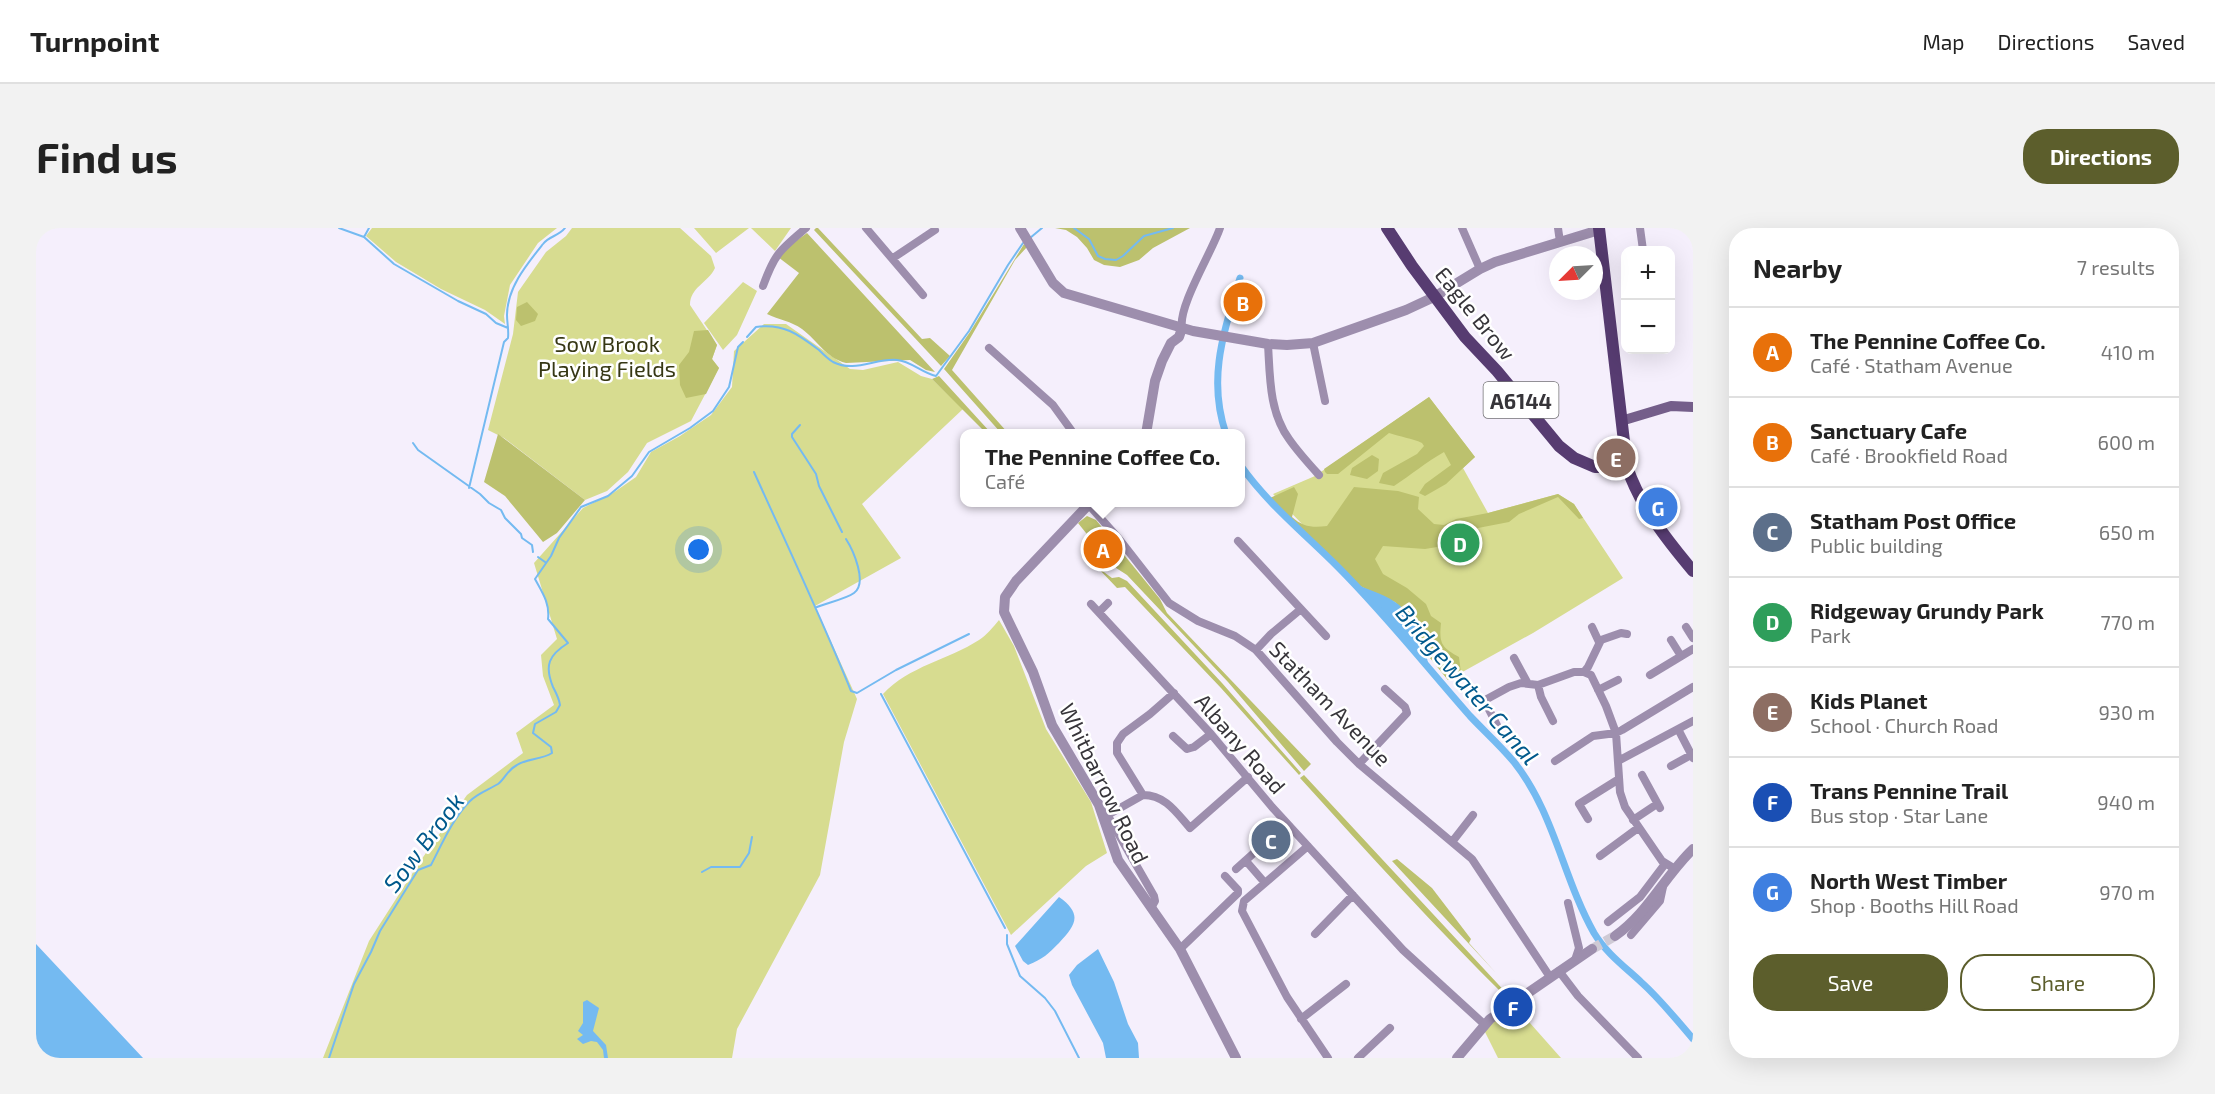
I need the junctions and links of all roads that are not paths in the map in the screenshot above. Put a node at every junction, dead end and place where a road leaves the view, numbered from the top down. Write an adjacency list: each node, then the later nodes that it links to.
1 (806, 228): 15 (street)
2 (866, 228): 13 (street)
3 (1220, 228): 18 (street)
4 (1387, 228): 17 (main road, Eagle Brow / A6144)
5 (1462, 228): 14 (street)
6 (1558, 228): 11 (street)
7 (1640, 228): 12 (street)
8 (1601, 229): 11 (street); 24 (main road)
9 (934, 231): 13 (street)
10 (1025, 236): 18 (street)
11 (1560, 242): 14 (street)
12 (1642, 246)
13 (893, 258): 16 (street)
14 (1480, 269): 17 (street)
15 (763, 286)
16 (923, 295)
17 (1434, 297): 19 (street); 27 (main road, Eagle Brow / A6144)
18 (1182, 327): 20 (street); 26 (street)
19 (1313, 343): 20 (street); 22 (street)
20 (1268, 344): 28 (street)
21 (989, 348): 25 (street)
22 (1325, 401)
23 (1693, 407): 24 (main road)
24 (1621, 421): 27 (main road)
25 (1070, 429)
26 (1147, 429)
27 (1627, 467): 32 (main road)
28 (1319, 475)
29 (1087, 507): 76 (street, Whitbarrow Road)
30 (1092, 507): 45 (street, Statham Avenue)
31 (1238, 541): 35 (street)
32 (1693, 571)
33 (1108, 603): 36 (street)
34 (1091, 604): 36 (street, Albany Road)
35 (1301, 609): 40 (street); 45 (street)
36 (1099, 612): 56 (street, Albany Road)
37 (1592, 627): 43 (street)
38 (1686, 627): 41 (street)
39 (1627, 634): 43 (street)
40 (1326, 636)
41 (1693, 638)
42 (1671, 640): 46 (street)
43 (1599, 642): 48 (street)
44 (1693, 649): 46 (street)
45 (1256, 650): 69 (street, Statham Avenue)
46 (1681, 656): 49 (street)
47 (1514, 658): 51 (street)
48 (1584, 672): 52 (street); 55 (street)
49 (1650, 675)
50 (1618, 680): 55 (street)
51 (1527, 682): 52 (street); 57 (street)
52 (1538, 685): 59 (street)
53 (1693, 687): 63 (street)
54 (1385, 689): 69 (street)
55 (1598, 690): 63 (street)
56 (1174, 693): 64 (street, Albany Road); 74 (street)
57 (1485, 702): 58 (street); 61 (street)
58 (1476, 705)
59 (1553, 721)
60 (1693, 721): 62 (street)
61 (1497, 725)
62 (1678, 729): 66 (street); 67 (street)
63 (1616, 733): 67 (street); 68 (street)
64 (1211, 734): 65 (street); 72 (street, Albany Road)
65 (1173, 736)
66 (1692, 757): 70 (street)
67 (1618, 760): 73 (street)
68 (1556, 761)
69 (1359, 764): 80 (street, Statham Avenue)
70 (1671, 766)
71 (1642, 775): 78 (street)
72 (1248, 777): 74 (street); 81 (street, Albany Road)
73 (1619, 779): 77 (street); 78 (street)
74 (1143, 795): 76 (street)
75 (1473, 815): 80 (street)
76 (1106, 816): 98 (street, Whitbarrow Road)
77 (1588, 819)
78 (1633, 820): 79 (street)
79 (1638, 828): 84 (street); 86 (street)
80 (1452, 842): 100 (street, Statham Avenue)
81 (1308, 846): 89 (street); 91 (street, Albany Road)
82 (1693, 849): 86 (street)
83 (1255, 852): 85 (street)
84 (1600, 856)
85 (1246, 861): 87 (street); 89 (street)
86 (1670, 866): 90 (street); 93 (street)
87 (1236, 869)
88 (1225, 876): 98 (street)
89 (1265, 883): 102 (street)
90 (1663, 887): 95 (street); 96 (street)
91 (1353, 895): 94 (street); 103 (street, Albany Road)
92 (1568, 903): 99 (street)
93 (1608, 922)
94 (1316, 934)
95 (1631, 935)
96 (1615, 936)
97 (1592, 949): 99 (street)
98 (1180, 950): 105 (street, Whitbarrow Road)
99 (1575, 960): 100 (street)
100 (1554, 974): 103 (street); 109 (street, Statham Avenue)
101 (1346, 984): 102 (street)
102 (1301, 1019): 106 (street)
103 (1484, 1024): 108 (street)
104 (1390, 1028): 107 (street)
105 (1236, 1058)
106 (1328, 1058)
107 (1358, 1058)
108 (1457, 1058)
109 (1638, 1058)

